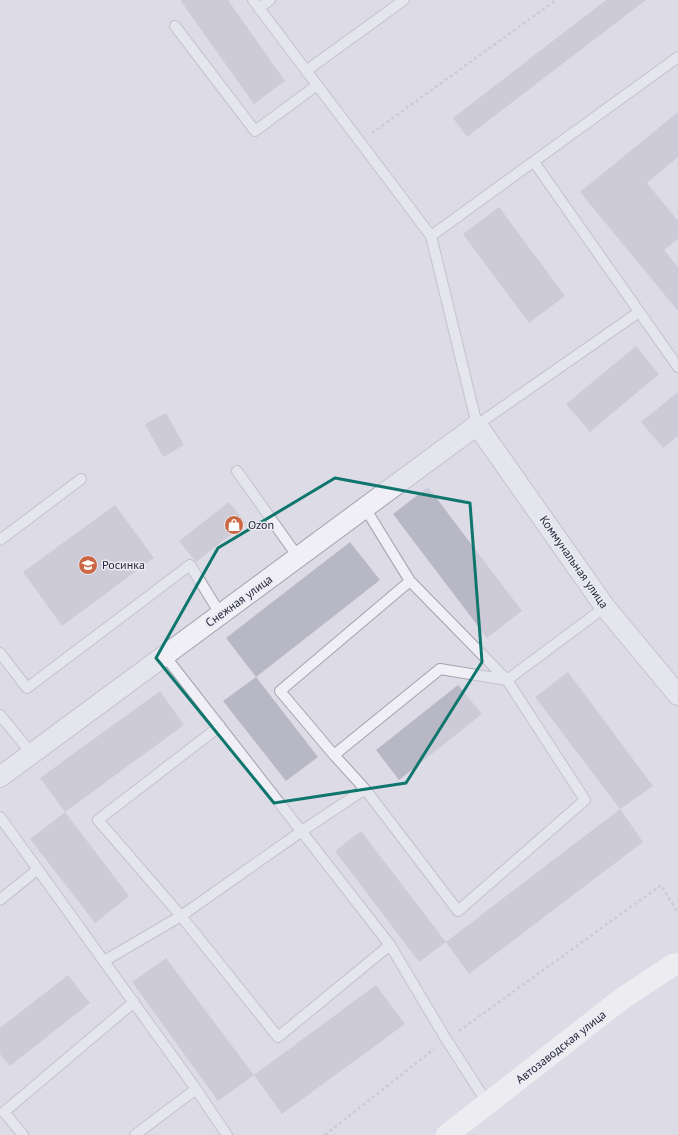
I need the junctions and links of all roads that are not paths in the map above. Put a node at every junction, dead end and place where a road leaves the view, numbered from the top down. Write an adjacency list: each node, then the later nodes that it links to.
1 (270, 0): 3 (lane)
2 (404, 0): 6 (lane)
3 (256, 4): 6 (lane)
4 (175, 26): 7 (lane)
5 (678, 57): 8 (lane)
6 (306, 71): 7 (lane)
7 (317, 85): 9 (lane)
8 (534, 162): 9 (lane); 10 (lane)
9 (431, 236): 12 (lane)
10 (639, 312): 11 (lane); 12 (lane)
11 (678, 367)
12 (477, 425): 15 (street, Снежная улица); 19 (street, Коммунальная улица)
13 (237, 471): 17 (lane)
14 (81, 479): 16 (lane)
15 (365, 508): 17 (street, Снежная улица); 18 (lane)
16 (0, 540)
17 (298, 557): 20 (street, Снежная улица)
18 (410, 581): 23 (lane); 28 (lane)
19 (605, 606): 23 (lane); 24 (street, Коммунальная улица)
20 (221, 614): 21 (lane); 22 (street, Снежная улица)
21 (0, 653)
22 (165, 656): 26 (lane); 27 (street, Снежная улица)
23 (507, 680): 28 (lane); 30 (lane)
24 (678, 695)
25 (0, 715): 27 (lane)
26 (220, 726): 32 (lane); 35 (lane)
27 (32, 754): 29 (street, Снежная улица)
28 (334, 755): 30 (lane)
29 (0, 777)
30 (365, 790): 32 (lane)
31 (0, 817): 33 (lane)
32 (302, 831): 35 (lane); 36 (lane)
33 (38, 869): 34 (lane); 37 (lane)
34 (0, 900)
35 (181, 916): 36 (lane); 37 (lane)
36 (390, 945): 41 (lane)
37 (104, 961): 39 (lane)
38 (678, 964): 41 (main road, Автозаводская улица)
39 (134, 1002): 40 (lane); 42 (lane)
40 (196, 1089): 44 (lane); 45 (lane)
41 (488, 1104): 46 (main road, Автозаводская улица)
42 (2, 1110): 43 (lane)
43 (23, 1135)
44 (135, 1135)
45 (227, 1135)
46 (447, 1135)

